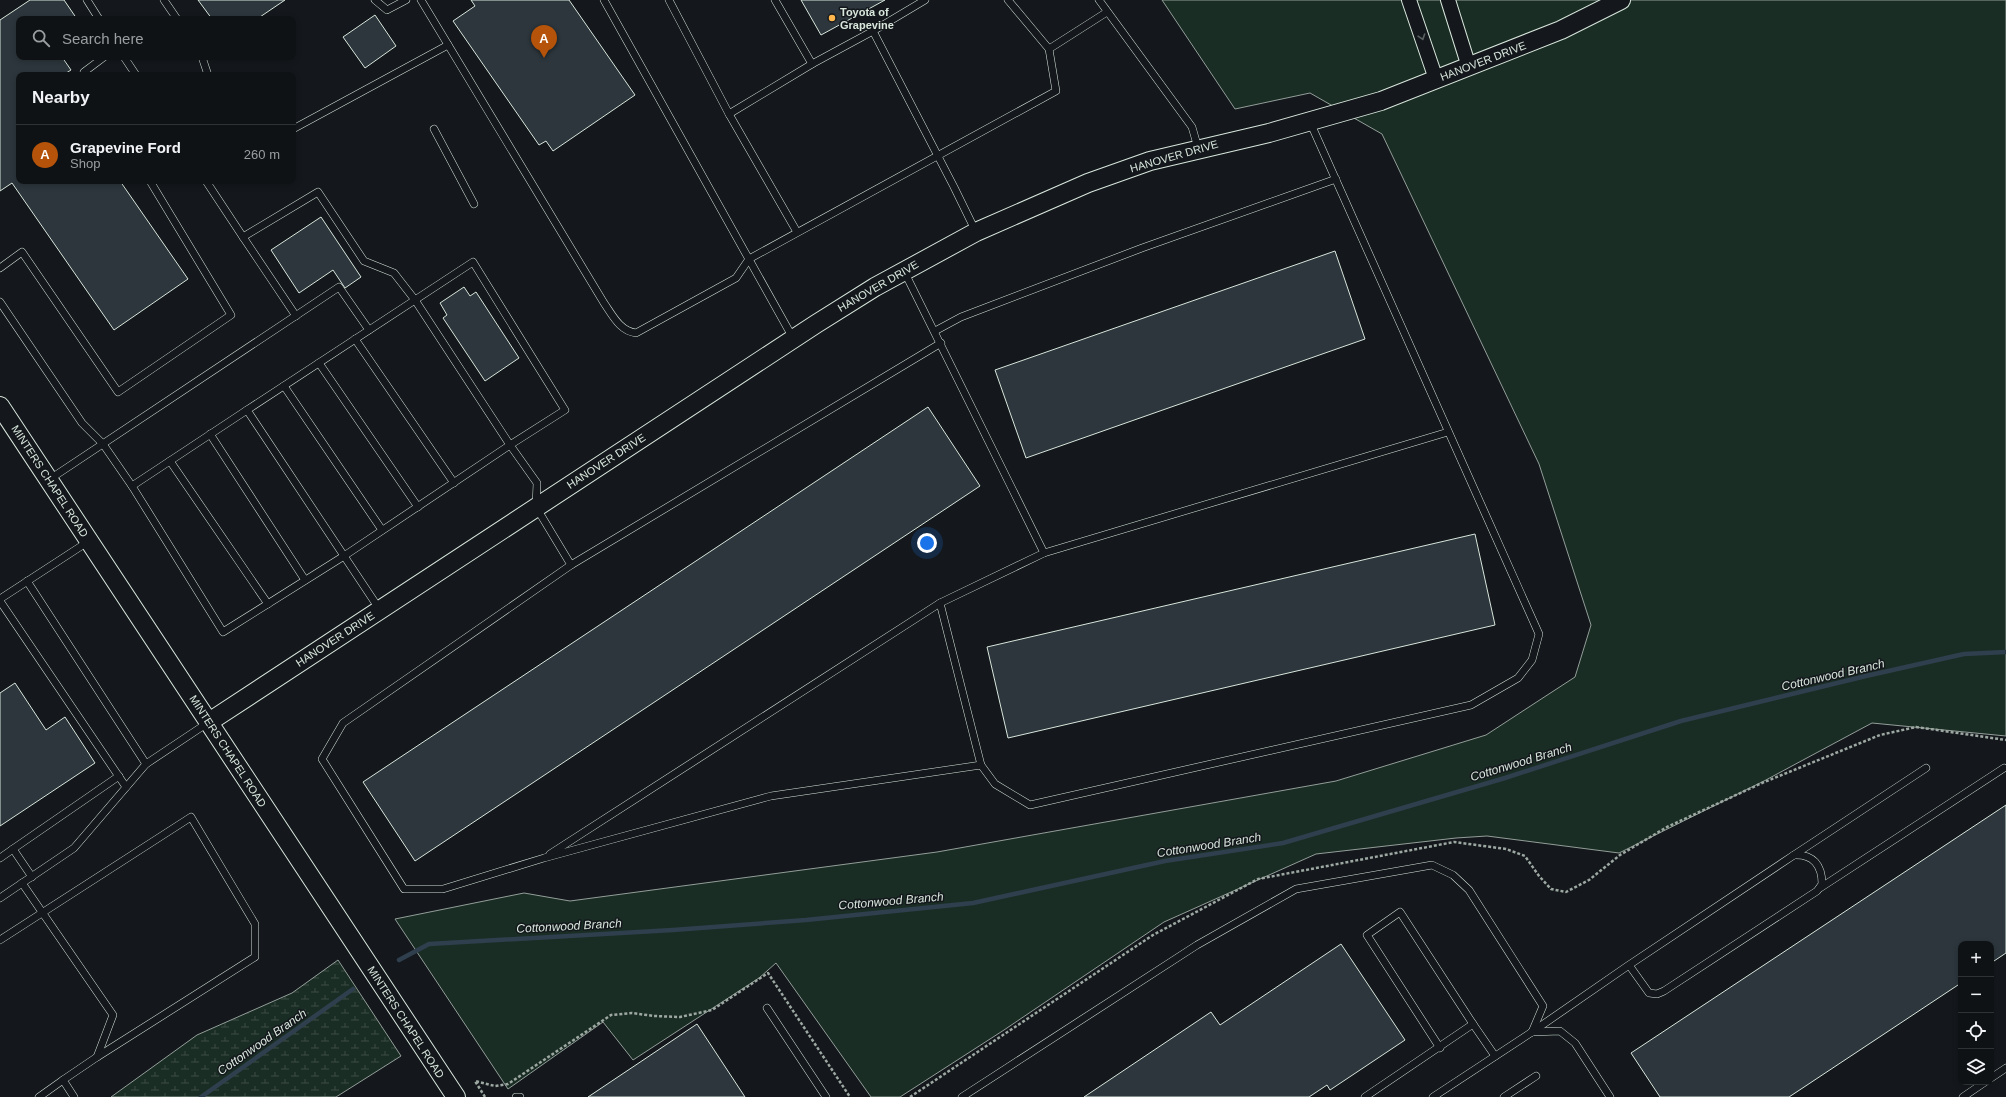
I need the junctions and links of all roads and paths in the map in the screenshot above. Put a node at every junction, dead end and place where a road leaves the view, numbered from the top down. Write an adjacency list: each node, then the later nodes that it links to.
1 (87, 0): 16 (lane)
2 (164, 0): 17 (lane)
3 (375, 0): 4 (lane)
4 (406, 0)
5 (421, 0): 19 (lane)
6 (604, 0): 43 (lane)
7 (669, 0): 30 (lane)
8 (775, 0): 24 (lane)
9 (925, 0): 18 (lane)
10 (1008, 0): 20 (lane)
11 (1099, 0): 15 (lane)
12 (1409, 0): 29 (street, one-way to 29)
13 (1448, 0): 25 (street)
14 (1621, 0): 25 (street, HANOVER DRIVE)
15 (1107, 12): 20 (lane); 34 (lane)
16 (97, 16)
17 (175, 16)
18 (873, 31): 24 (lane); 35 (lane)
19 (448, 45): 32 (lane); 43 (lane)
20 (1049, 49): 35 (lane)
21 (100, 60): 26 (lane)
22 (126, 60): 27 (lane)
23 (203, 60): 28 (lane)
24 (812, 64): 30 (lane)
25 (1469, 67): 29 (street, HANOVER DRIVE)
26 (84, 72)
27 (134, 72)
28 (207, 72)
29 (1436, 79): 31 (street, HANOVER DRIVE)
30 (729, 114): 40 (lane)
31 (1310, 122): 34 (street, HANOVER DRIVE); 36 (lane)
32 (296, 127)
33 (434, 129): 39 (lane)
34 (1198, 148): 41 (street, HANOVER DRIVE)
35 (937, 155): 40 (lane); 41 (lane)
36 (1336, 179): 50 (lane); 58 (lane)
37 (152, 184): 44 (lane)
38 (208, 184): 42 (lane)
39 (474, 204)
40 (797, 232): 43 (lane)
41 (976, 232): 45 (street, HANOVER DRIVE)
42 (243, 237): 46 (lane); 48 (lane)
43 (749, 259): 51 (lane)
44 (0, 268)
45 (904, 271): 50 (lane); 51 (street, HANOVER DRIVE)
46 (415, 300): 49 (lane); 61 (lane); 61 (lane)
47 (0, 302): 60 (lane)
48 (296, 316): 49 (lane); 60 (lane)
49 (369, 330): 52 (lane)
50 (935, 331): 53 (lane)
51 (794, 338): 67 (street, HANOVER DRIVE)
52 (355, 339): 54 (lane); 64 (lane)
53 (941, 343): 70 (lane); 72 (lane)
54 (319, 363): 55 (lane); 66 (lane)
55 (284, 386): 57 (lane); 68 (lane)
56 (0, 406): 63 (street, MINTERS CHAPEL ROAD)
57 (247, 410): 59 (lane); 71 (lane)
58 (1448, 432): 70 (lane); 81 (lane)
59 (210, 434): 62 (lane); 73 (lane)
60 (103, 444): 63 (lane); 65 (lane)
61 (510, 445): 64 (lane); 67 (lane)
62 (170, 461): 65 (lane); 77 (lane)
63 (49, 480): 69 (street, MINTERS CHAPEL ROAD)
64 (454, 483): 66 (lane)
65 (132, 486): 77 (lane)
66 (418, 507): 68 (lane)
67 (536, 507): 72 (lane); 78 (street, HANOVER DRIVE)
68 (382, 530): 71 (lane)
69 (89, 541): 74 (lane); 79 (street, MINTERS CHAPEL ROAD)
70 (1044, 553): 76 (lane)
71 (344, 556): 73 (lane); 78 (lane)
72 (571, 565): 89 (lane)
73 (306, 580): 77 (lane)
74 (27, 581): 75 (lane); 80 (lane)
75 (0, 600): 84 (lane)
76 (940, 603): 81 (lane); 89 (lane)
77 (268, 604)
78 (380, 610): 79 (street, HANOVER DRIVE)
79 (209, 722): 80 (lane); 110 (street, MINTERS CHAPEL ROAD)
80 (146, 764): 85 (lane)
81 (981, 765): 89 (lane)
82 (1926, 768): 87 (lane)
83 (2004, 768): 92 (lane)
84 (119, 776): 85 (lane); 86 (lane)
85 (126, 787): 90 (lane)
86 (13, 849): 88 (lane); 90 (lane)
87 (1794, 855): 92 (lane); 96 (lane)
88 (0, 858)
89 (544, 858)
90 (32, 877): 91 (lane)
91 (22, 883): 93 (lane); 94 (lane)
92 (1817, 891): 96 (lane)
93 (0, 898)
94 (42, 912): 95 (lane); 102 (lane); 102 (lane)
95 (0, 940)
96 (1629, 965): 99 (lane)
97 (767, 1008): 114 (lane)
98 (1473, 1024): 100 (lane); 100 (lane); 101 (lane)
99 (1532, 1032): 101 (lane); 116 (lane); 120 (lane)
100 (1440, 1048): 117 (lane)
101 (1495, 1056): 118 (lane)
102 (97, 1057): 106 (lane)
103 (2006, 1068): 105 (lane)
104 (1536, 1076): 119 (lane)
105 (1994, 1076)
106 (63, 1080): 108 (lane); 109 (lane)
107 (1981, 1085): 121 (lane)
108 (39, 1097)
109 (74, 1097)
110 (456, 1097)
111 (485, 1097): 115 (path)
112 (516, 1097): 113 (lane)
113 (520, 1097)
114 (826, 1097)
115 (850, 1097)
116 (962, 1097)
117 (1366, 1097)
118 (1433, 1097)
119 (1504, 1097)
120 (1610, 1097)
121 (1963, 1097)

